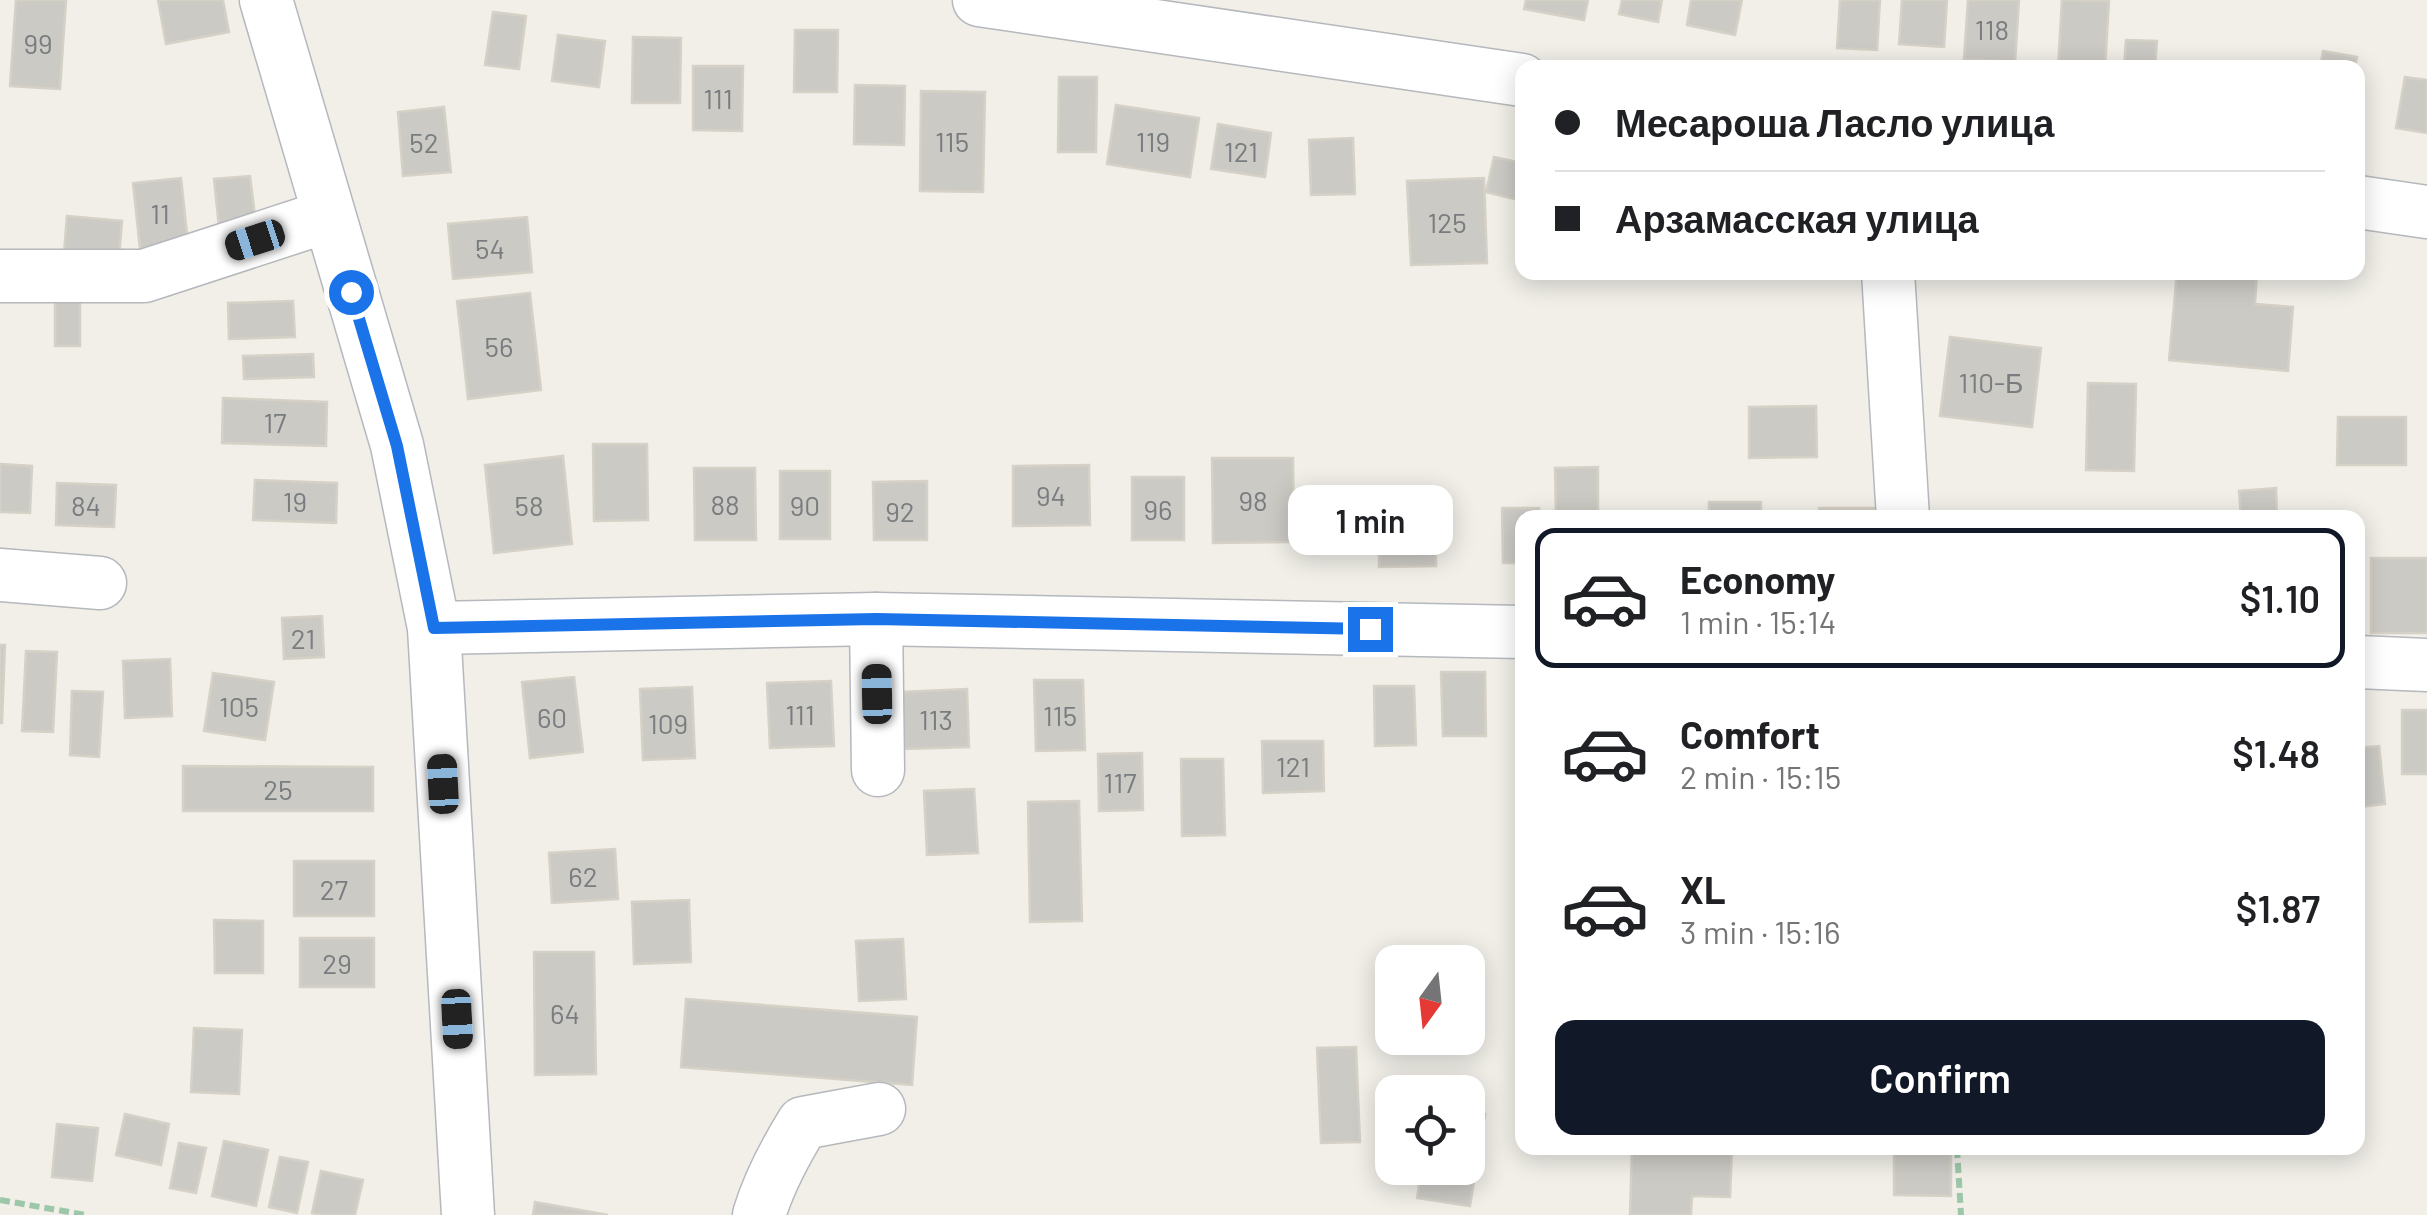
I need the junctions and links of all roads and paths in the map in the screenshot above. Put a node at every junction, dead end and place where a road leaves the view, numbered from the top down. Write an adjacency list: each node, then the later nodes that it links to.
1 (266, 0): 6 (street)
2 (979, 0): 3 (street)
3 (1515, 79)
4 (2365, 203): 5 (street)
5 (2427, 212)
6 (328, 216): 7 (street); 13 (street)
7 (0, 276)
8 (1888, 280): 9 (street)
9 (1903, 510)
10 (0, 575): 11 (street)
11 (100, 583)
12 (876, 619): 13 (street); 14 (street); 17 (street)
13 (434, 628): 22 (street)
14 (1515, 632)
15 (2365, 662): 16 (street)
16 (2427, 665)
17 (878, 770)
18 (878, 1109): 23 (street)
19 (1957, 1155): 24 (path)
20 (0, 1200): 21 (path)
21 (86, 1215)
22 (468, 1215)
23 (759, 1215)
24 (1961, 1215)

